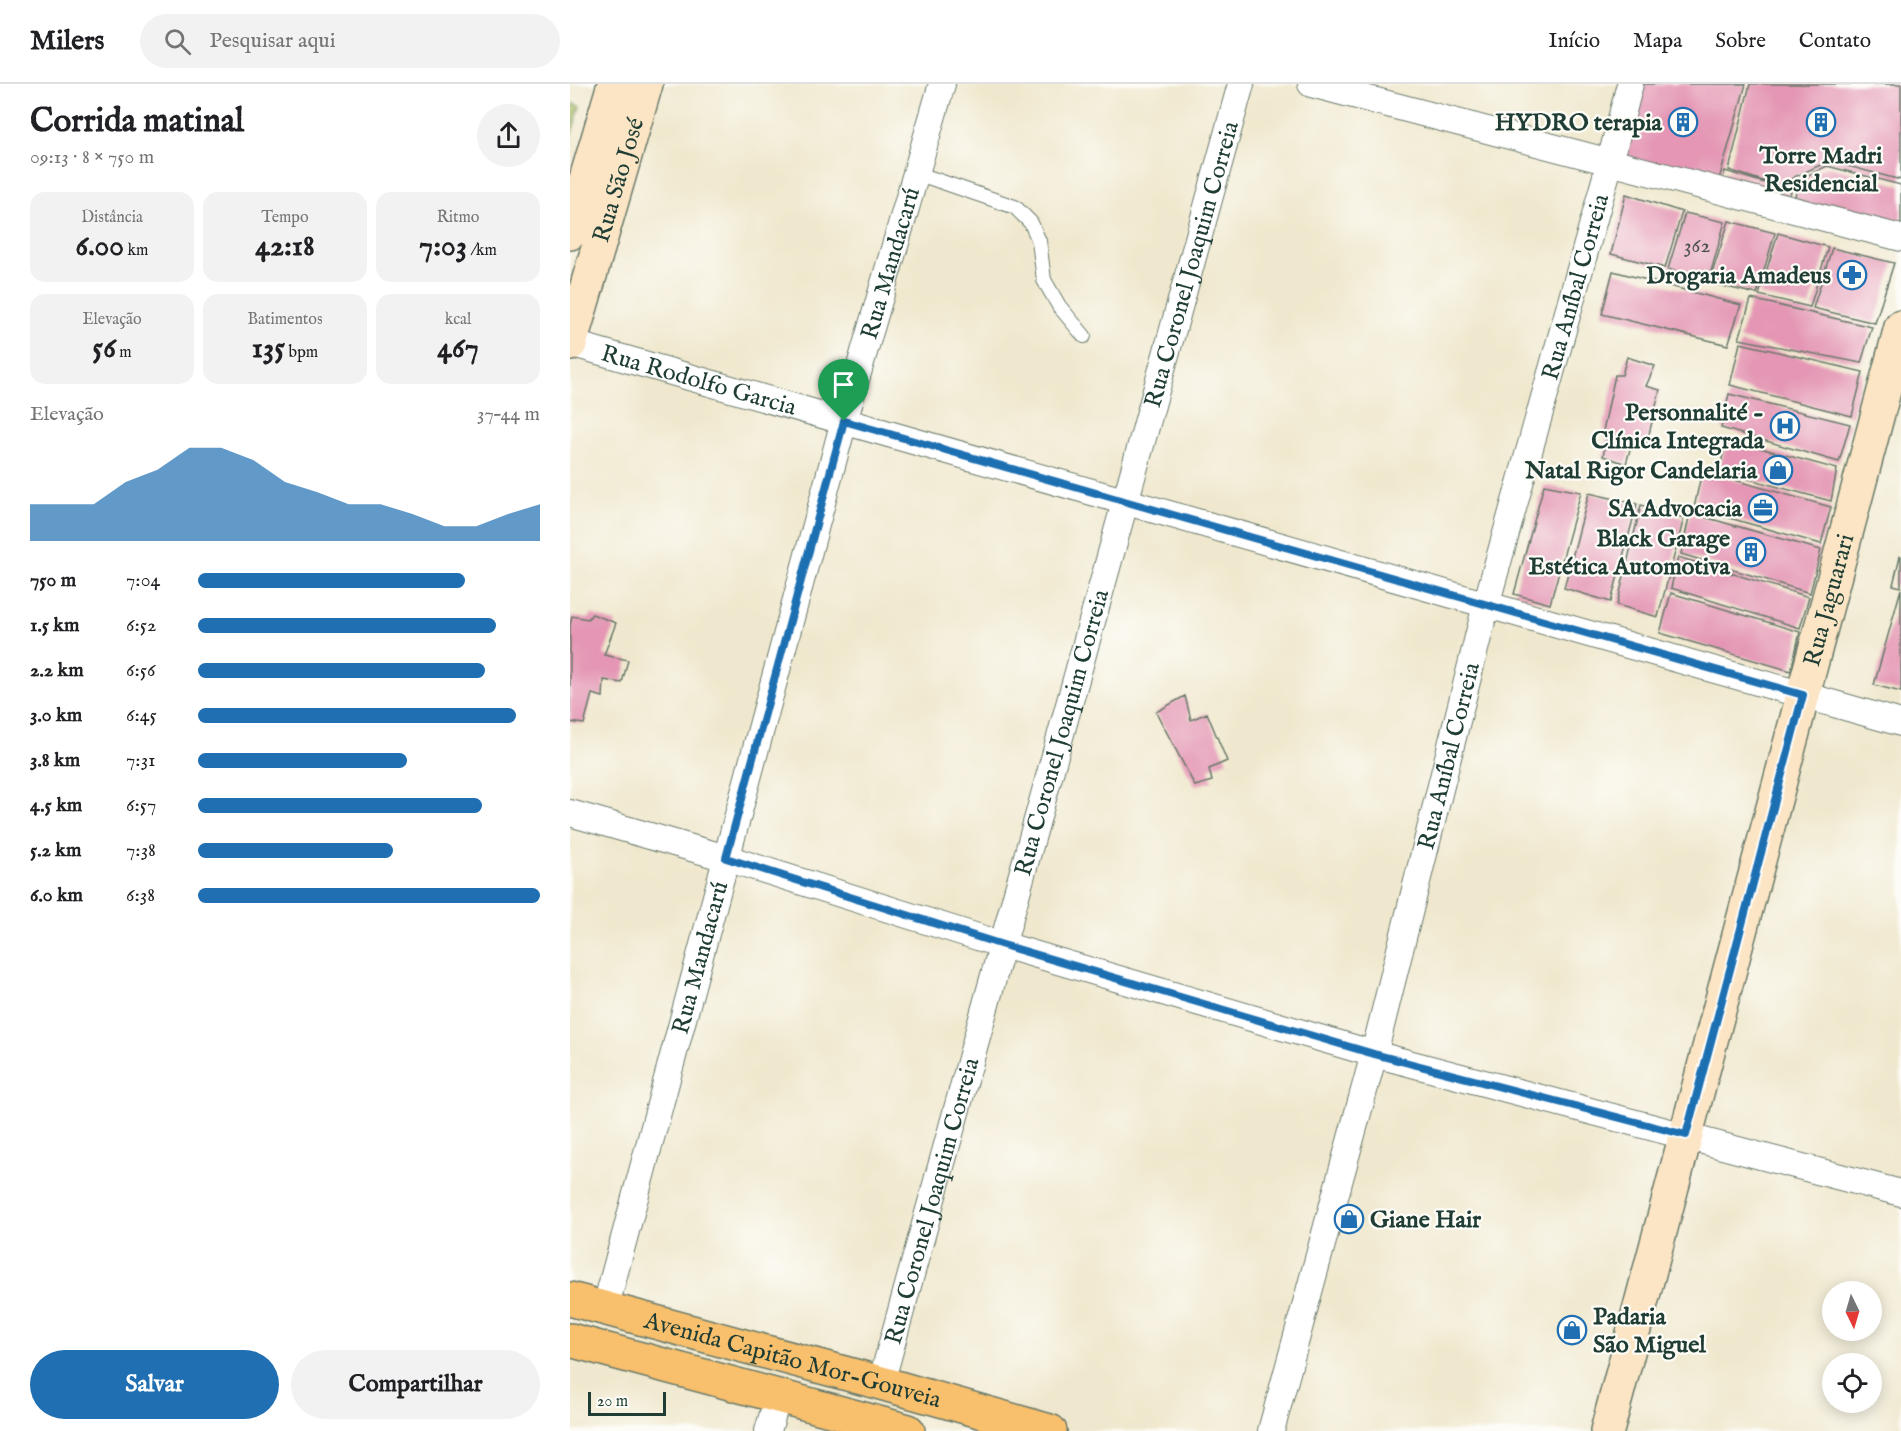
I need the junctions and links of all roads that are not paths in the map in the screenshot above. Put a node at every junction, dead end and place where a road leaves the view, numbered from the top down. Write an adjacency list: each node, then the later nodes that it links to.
1 (614, 84): 9 (main road, Rua São José)
2 (646, 84): 13 (main road, Rua São José)
3 (942, 84): 8 (street, Rua Mandacarú)
4 (1241, 84): 15 (street, Rua Coronel Joaquim Correia)
5 (1311, 84): 7 (street)
6 (1629, 84): 7 (street, Rua Aníbal Correia)
7 (1610, 162): 10 (street); 16 (street, Rua Aníbal Correia)
8 (916, 173): 12 (lane); 14 (street, Rua Mandacarú)
9 (570, 233)
10 (1901, 238)
11 (1901, 327): 17 (main road, Rua Jaguarari)
12 (1084, 336)
13 (570, 343): 14 (street, Rua Rodolfo Garcia)
14 (844, 421): 15 (street, Rua Rodolfo Garcia); 20 (street, Rua Mandacarú)
15 (1126, 502): 16 (street, Rua Rodolfo Garcia); 21 (street, Rua Coronel Joaquim Correia)
16 (1486, 605): 17 (street, Rua Rodolfo Garcia); 22 (street, Rua Aníbal Correia)
17 (1803, 695): 18 (street, Rua Rodolfo Garcia); 23 (main road, Rua Jaguarari)
18 (1901, 723)
19 (570, 813): 20 (street)
20 (726, 858): 21 (street); 26 (street, Rua Mandacarú)
21 (1003, 945): 22 (street); 28 (street, Rua Coronel Joaquim Correia)
22 (1374, 1054): 23 (street); 33 (street, Rua Aníbal Correia)
23 (1686, 1135): 24 (street); 34 (main road, Rua Jaguarari)
24 (1901, 1193)
25 (570, 1299): 26 (main road, Avenida Capitão Mor-Gouveia)
26 (605, 1309): 28 (main road, Avenida Capitão Mor-Gouveia)
27 (570, 1340): 29 (main road, Avenida Capitão Mor-Gouveia)
28 (881, 1383): 32 (main road, Avenida Capitão Mor-Gouveia)
29 (778, 1396): 30 (street); 31 (main road, Avenida Capitão Mor-Gouveia)
30 (768, 1431)
31 (908, 1431)
32 (1050, 1431)
33 (1271, 1431)
34 (1607, 1431)

